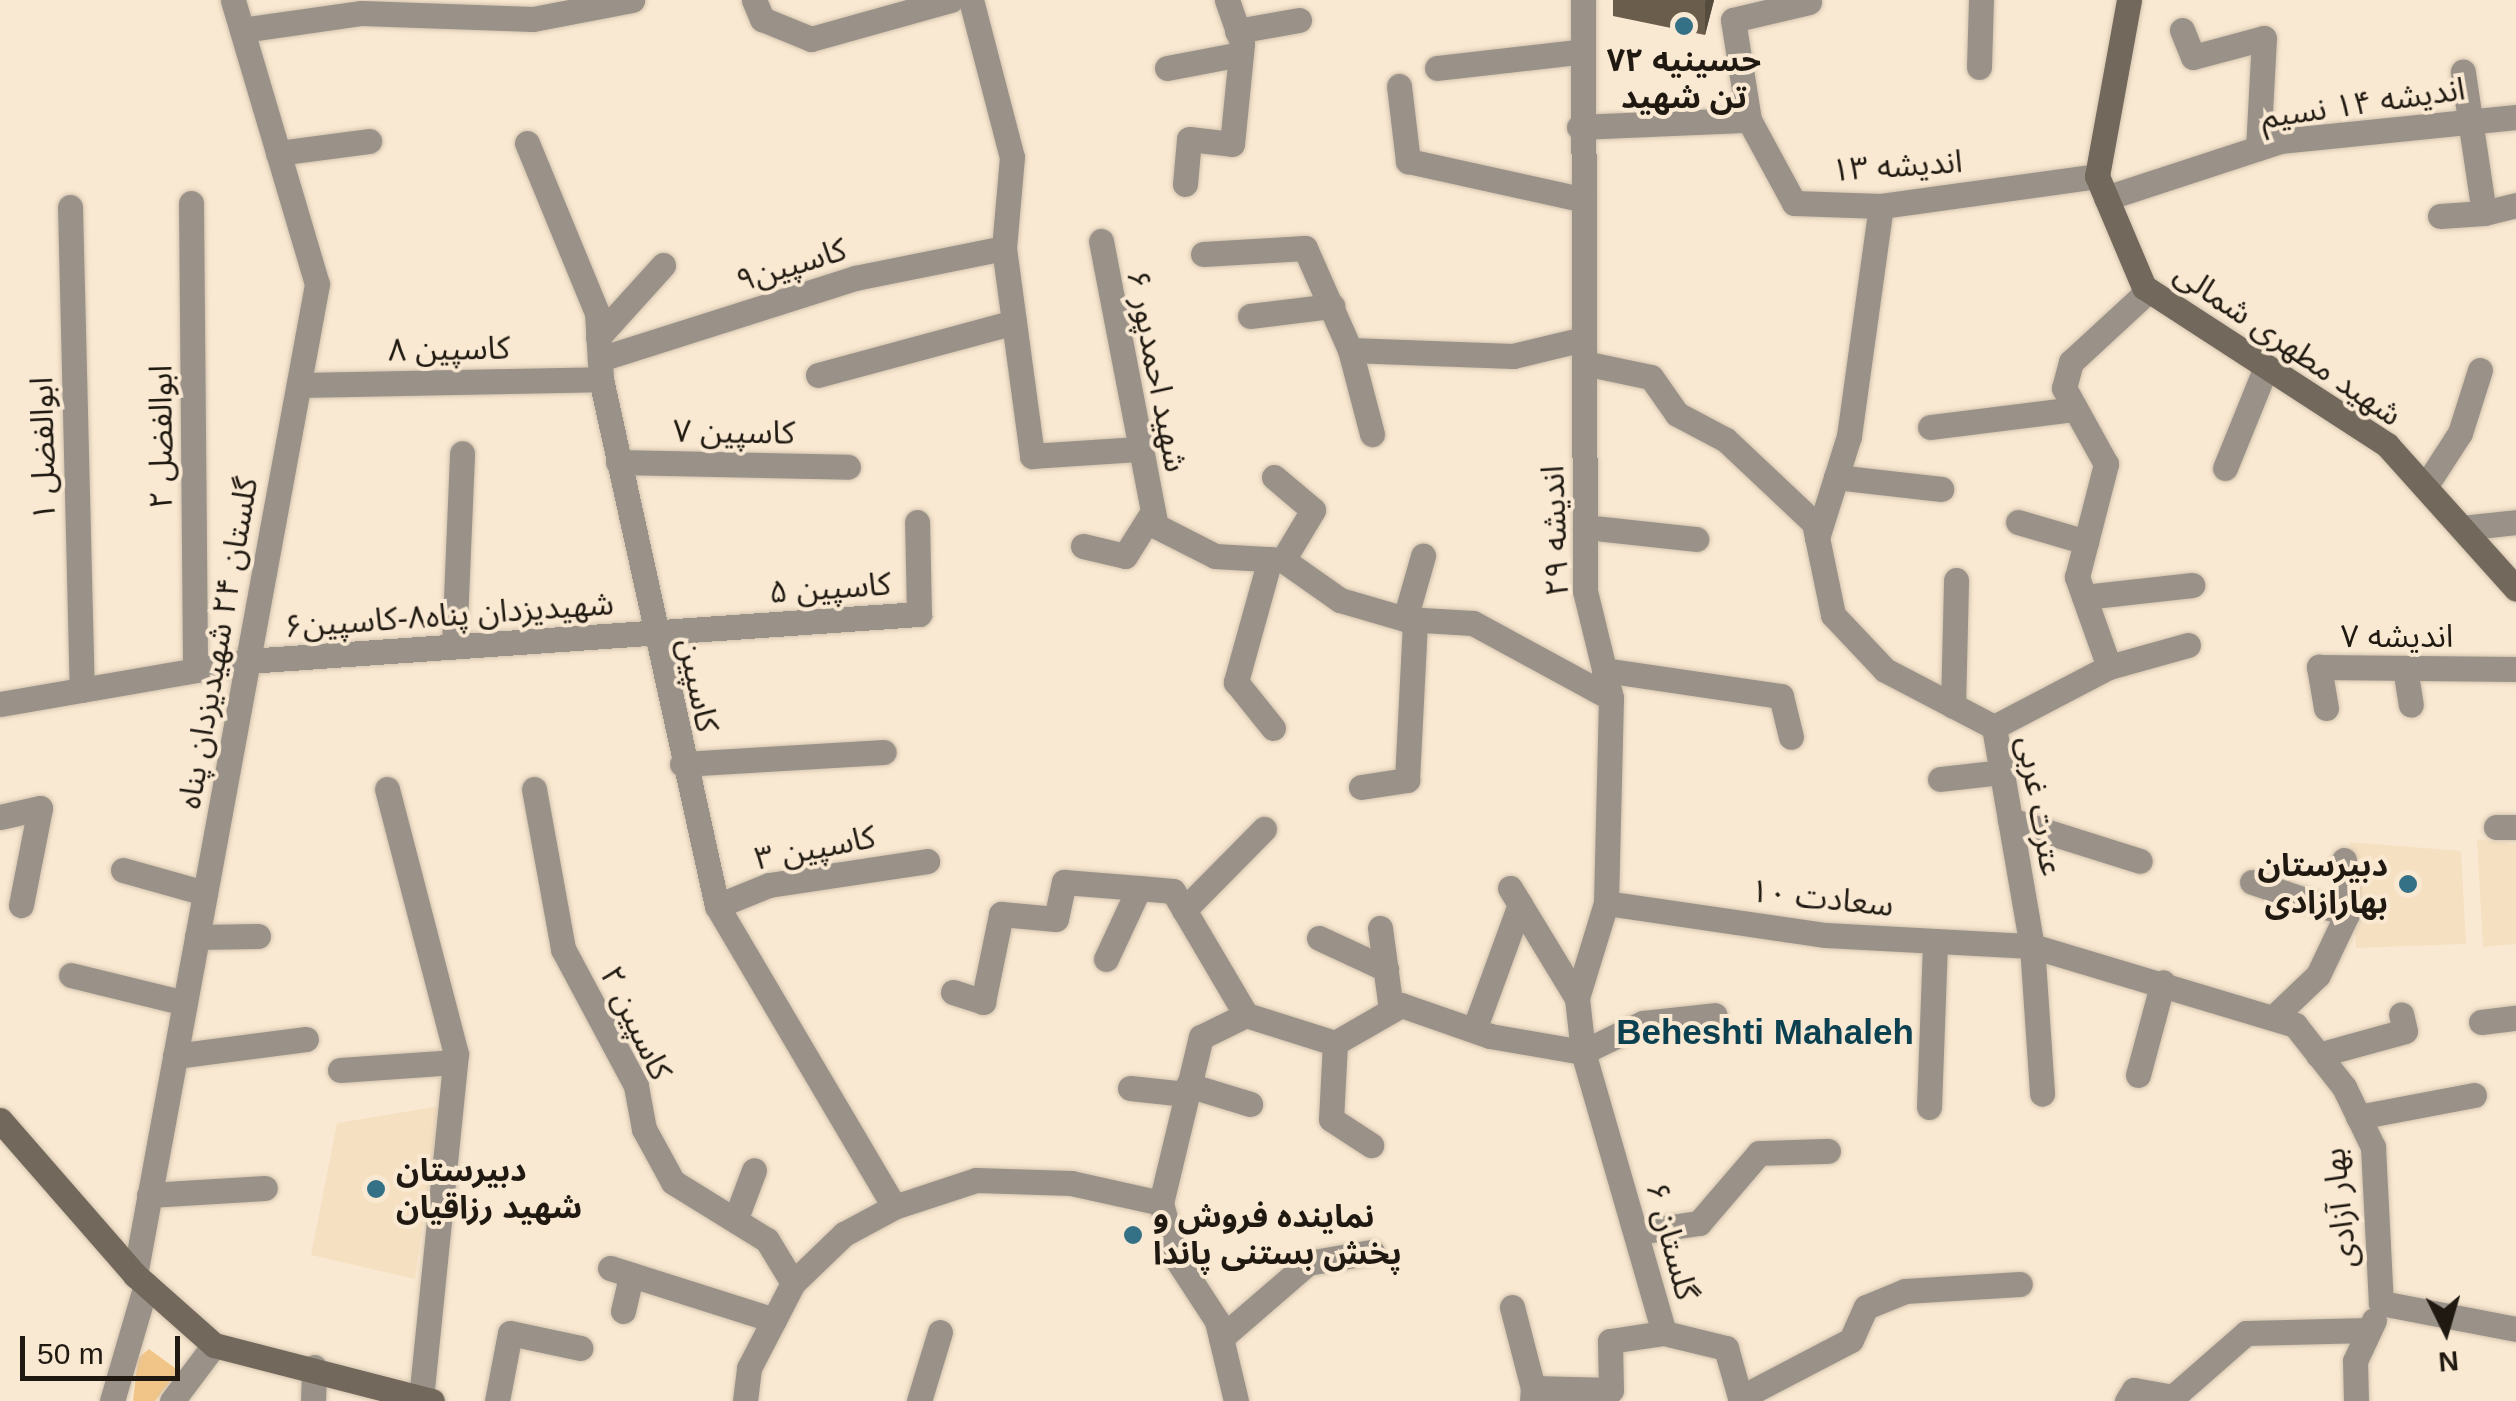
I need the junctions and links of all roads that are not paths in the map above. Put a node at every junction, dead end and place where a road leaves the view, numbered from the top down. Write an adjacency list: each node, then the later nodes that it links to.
1 (233, 0): 12 (street, گلستان ۲۴ شهیدیزدان پناه)
2 (632, 0): 12 (street)
3 (754, 0): 4 (street)
4 (951, 0)
5 (971, 0): 39 (street)
6 (1227, 0): 14 (street)
7 (1583, 0): 15 (street, اندیشه ۲۹)
8 (1982, 0): 16 (street)
9 (2129, 0): 30 (main road)
10 (1809, 2): 22 (street, اندیشه ۱۳)
11 (1299, 20): 14 (street)
12 (242, 30): 28 (street, گلستان ۲۴ شهیدیزدان پناه)
13 (2182, 30): 27 (street)
14 (1239, 42): 17 (street); 29 (street)
15 (1578, 52): 18 (street); 24 (street, اندیشه ۲۹)
16 (1979, 67)
17 (1167, 68)
18 (1437, 68)
19 (2463, 72): 23 (street)
20 (1398, 86): 31 (street)
21 (2516, 117): 23 (street, اندیشه ۱۴ نسیم)
22 (1748, 120): 24 (street); 34 (street, اندیشه ۱۳)
23 (2469, 122): 27 (street, اندیشه ۱۴ نسیم); 36 (street)
24 (1579, 127): 31 (street, اندیشه ۲۹)
25 (369, 141): 28 (street)
26 (527, 142): 48 (street, کاسپین)
27 (2258, 148): 30 (street, اندیشه ۱۴ نسیم)
28 (278, 153): 52 (street, گلستان ۲۴ شهیدیزدان پناه)
29 (1186, 184)
30 (2102, 187): 34 (street, اندیشه ۱۳); 42 (main road, شهید مطهری شمالی)
31 (1581, 199): 47 (street, اندیشه ۲۹)
32 (192, 203): 89 (street, ابوالفضل ۲)
33 (2516, 205): 36 (street)
34 (1880, 206): 61 (street)
35 (70, 207): 91 (street, ابوالفضل ۱)
36 (2484, 213): 37 (street)
37 (2440, 216)
38 (1100, 242): 56 (street, شهید احمدپور ۶)
39 (1004, 248): 45 (street); 48 (street, کاسپین۹)
40 (1203, 254): 43 (street)
41 (663, 265): 48 (street)
42 (2150, 290): 49 (main road, شهید مطهری شمالی); 53 (street)
43 (1332, 306): 44 (street); 46 (street)
44 (1250, 316)
45 (1014, 322): 51 (street); 56 (street)
46 (1350, 350): 47 (street); 55 (street)
47 (1584, 351): 69 (street, اندیشه ۲۹); 71 (street)
48 (600, 358): 52 (street, کاسپین ۸); 58 (street, کاسپین)
49 (2266, 367): 60 (street); 63 (main road, شهید مطهری شمالی)
50 (2480, 370): 63 (street)
51 (818, 374)
52 (299, 385): 85 (street, گلستان ۲۴ شهیدیزدان پناه)
53 (2075, 408): 54 (street); 73 (street)
54 (1930, 426)
55 (1372, 434)
56 (1137, 448): 65 (street, شهید احمدپور ۶)
57 (462, 453): 83 (street)
58 (618, 462): 59 (street, کاسپین ۷); 82 (street, کاسپین)
59 (848, 468)
60 (2224, 468)
61 (1836, 476): 64 (street); 71 (street)
62 (1274, 477): 76 (street)
63 (2425, 487): 70 (main road, شهید مطهری شمالی)
64 (1941, 489)
65 (1152, 513): 74 (street); 76 (street)
66 (916, 522): 82 (street, کاسپین ۵)
67 (2018, 522): 73 (street)
68 (2516, 522): 70 (street)
69 (1585, 528): 72 (street); 90 (street, اندیشه ۲۹)
70 (2462, 528): 80 (main road, شهید مطهری شمالی)
71 (1816, 531): 95 (street, عترت غربی)
72 (1696, 540)
73 (2086, 542): 79 (street)
74 (1082, 546)
75 (1423, 556): 81 (street)
76 (1277, 559): 81 (street); 98 (street)
77 (1956, 580): 95 (street)
78 (2192, 585): 79 (street)
79 (2081, 587): 86 (street)
80 (2516, 590)
81 (1410, 620): 92 (street); 104 (street)
82 (654, 633): 83 (street, شهیدیزدان پناه۸-کاسپین۶); 101 (street, کاسپین)
83 (454, 646): 85 (street, شهیدیزدان پناه۸-کاسپین۶)
84 (2188, 646): 86 (street)
85 (248, 661): 89 (street, شهیدیزدان پناه۸-کاسپین۶); 116 (street, گلستان ۲۴ شهیدیزدان پناه)
86 (2109, 667): 97 (street)
87 (2405, 668): 88 (street, اندیشه ۷); 94 (street); 96 (street, اندیشه ۷)
88 (2516, 669)
89 (195, 670): 91 (street, شهیدیزدان پناه۸-کاسپین۶)
90 (1604, 670): 92 (street, اندیشه ۲۹); 99 (street)
91 (82, 690): 93 (street, شهیدیزدان پناه۸-کاسپین۶)
92 (1610, 698): 118 (street, اندیشه ۲۹)
93 (0, 704)
94 (2411, 705)
95 (1953, 706): 97 (street, عترت غربی)
96 (2326, 708)
97 (1994, 726): 102 (street, عترت غربی)
98 (1273, 728)
99 (1791, 737)
100 (884, 752): 101 (street)
101 (682, 764): 119 (street, کاسپین)
102 (2002, 772): 103 (street); 108 (street, عترت غربی)
103 (1940, 780)
104 (1361, 786)
105 (534, 789): 166 (street, کاسپین ۲)
106 (387, 790): 148 (street)
107 (0, 816): 117 (street)
108 (2010, 820): 112 (street); 127 (street, عترت غربی)
109 (1264, 829): 120 (street)
110 (927, 860): 119 (street, کاسپین ۳)
111 (2344, 860): 121 (street)
112 (2140, 862)
113 (123, 870): 116 (street)
114 (2252, 882): 121 (street)
115 (1139, 888): 120 (street); 128 (street); 132 (street)
116 (205, 893): 123 (street, گلستان ۲۴ شهیدیزدان پناه)
117 (22, 904)
118 (1606, 904): 126 (street, سعادت ۱۰); 133 (street, اندیشه ۲۹)
119 (716, 906): 165 (street, کاسپین)
120 (1184, 910): 137 (street)
121 (2347, 914): 139 (street)
122 (1380, 928): 129 (street)
123 (197, 936): 124 (street); 134 (street, گلستان ۲۴ شهیدیزدان پناه)
124 (258, 936)
125 (1319, 938): 129 (street)
126 (1935, 941): 127 (street, سعادت ۱۰); 156 (street)
127 (2032, 946): 131 (street, بهار آزادی); 153 (street, عترت غربی)
128 (1106, 959)
129 (1386, 969): 135 (street)
130 (71, 975): 134 (street)
131 (2163, 982): 139 (street, بهار آزادی); 150 (street)
132 (953, 992)
133 (1576, 998): 142 (street); 145 (street, اندیشه ۲۹)
134 (185, 1003): 147 (street, گلستان ۲۴ شهیدیزدان پناه)
135 (1391, 1009): 142 (street); 144 (street)
136 (2400, 1014): 146 (street)
137 (1246, 1015): 144 (street); 152 (street)
138 (1715, 1015): 145 (street)
139 (2274, 1016): 146 (street, بهار آزادی)
140 (2516, 1018): 141 (street)
141 (2481, 1022)
142 (1474, 1030): 145 (street)
143 (306, 1039): 147 (street)
144 (1335, 1043): 159 (street)
145 (1583, 1052): 167 (street, گلستان ۶)
146 (2318, 1055): 157 (street, بهار آزادی)
147 (175, 1056): 163 (street, گلستان ۲۴ شهیدیزدان پناه)
148 (455, 1062): 149 (street); 185 (street)
149 (340, 1070)
150 (2138, 1075)
151 (1130, 1088): 152 (street)
152 (1187, 1090): 155 (street); 164 (street)
153 (2042, 1094)
154 (2474, 1095): 157 (street)
155 (1250, 1104)
156 (1929, 1107)
157 (2358, 1117): 172 (street, بهار آزادی)
158 (0, 1120): 169 (main road)
159 (1371, 1145)
160 (1828, 1151): 167 (street)
161 (754, 1170): 166 (street)
162 (265, 1188): 163 (street)
163 (150, 1194): 169 (street, گلستان ۲۴ شهیدیزدان پناه)
164 (1161, 1204): 165 (street); 180 (street)
165 (894, 1207): 170 (street)
166 (736, 1218): 170 (street, کاسپین ۲)
167 (1638, 1232): 179 (street, گلستان ۶)
168 (1372, 1252): 180 (street)
169 (140, 1280): 181 (main road); 187 (street, گلستان ۲۴ شهیدیزدان پناه)
170 (793, 1283): 175 (street)
171 (2020, 1284): 186 (street)
172 (2382, 1303): 176 (street, بهار آزادی); 177 (street)
173 (1512, 1308): 184 (street)
174 (623, 1311): 175 (street)
175 (774, 1320): 191 (street)
176 (2516, 1329)
177 (2369, 1330): 194 (street); 195 (street)
178 (940, 1332): 192 (street)
179 (1664, 1333): 184 (street); 186 (street, گلستان ۶)
180 (1221, 1338): 193 (street)
181 (214, 1345): 183 (main road); 188 (street)
182 (580, 1348): 190 (street)
183 (314, 1367): 185 (main road); 189 (street)
184 (1533, 1394)
185 (425, 1400)
186 (1741, 1400)
187 (112, 1401)
188 (172, 1401)
189 (314, 1401)
190 (496, 1401)
191 (745, 1401)
192 (919, 1401)
193 (1236, 1401)
194 (2128, 1401)
195 (2356, 1401)

